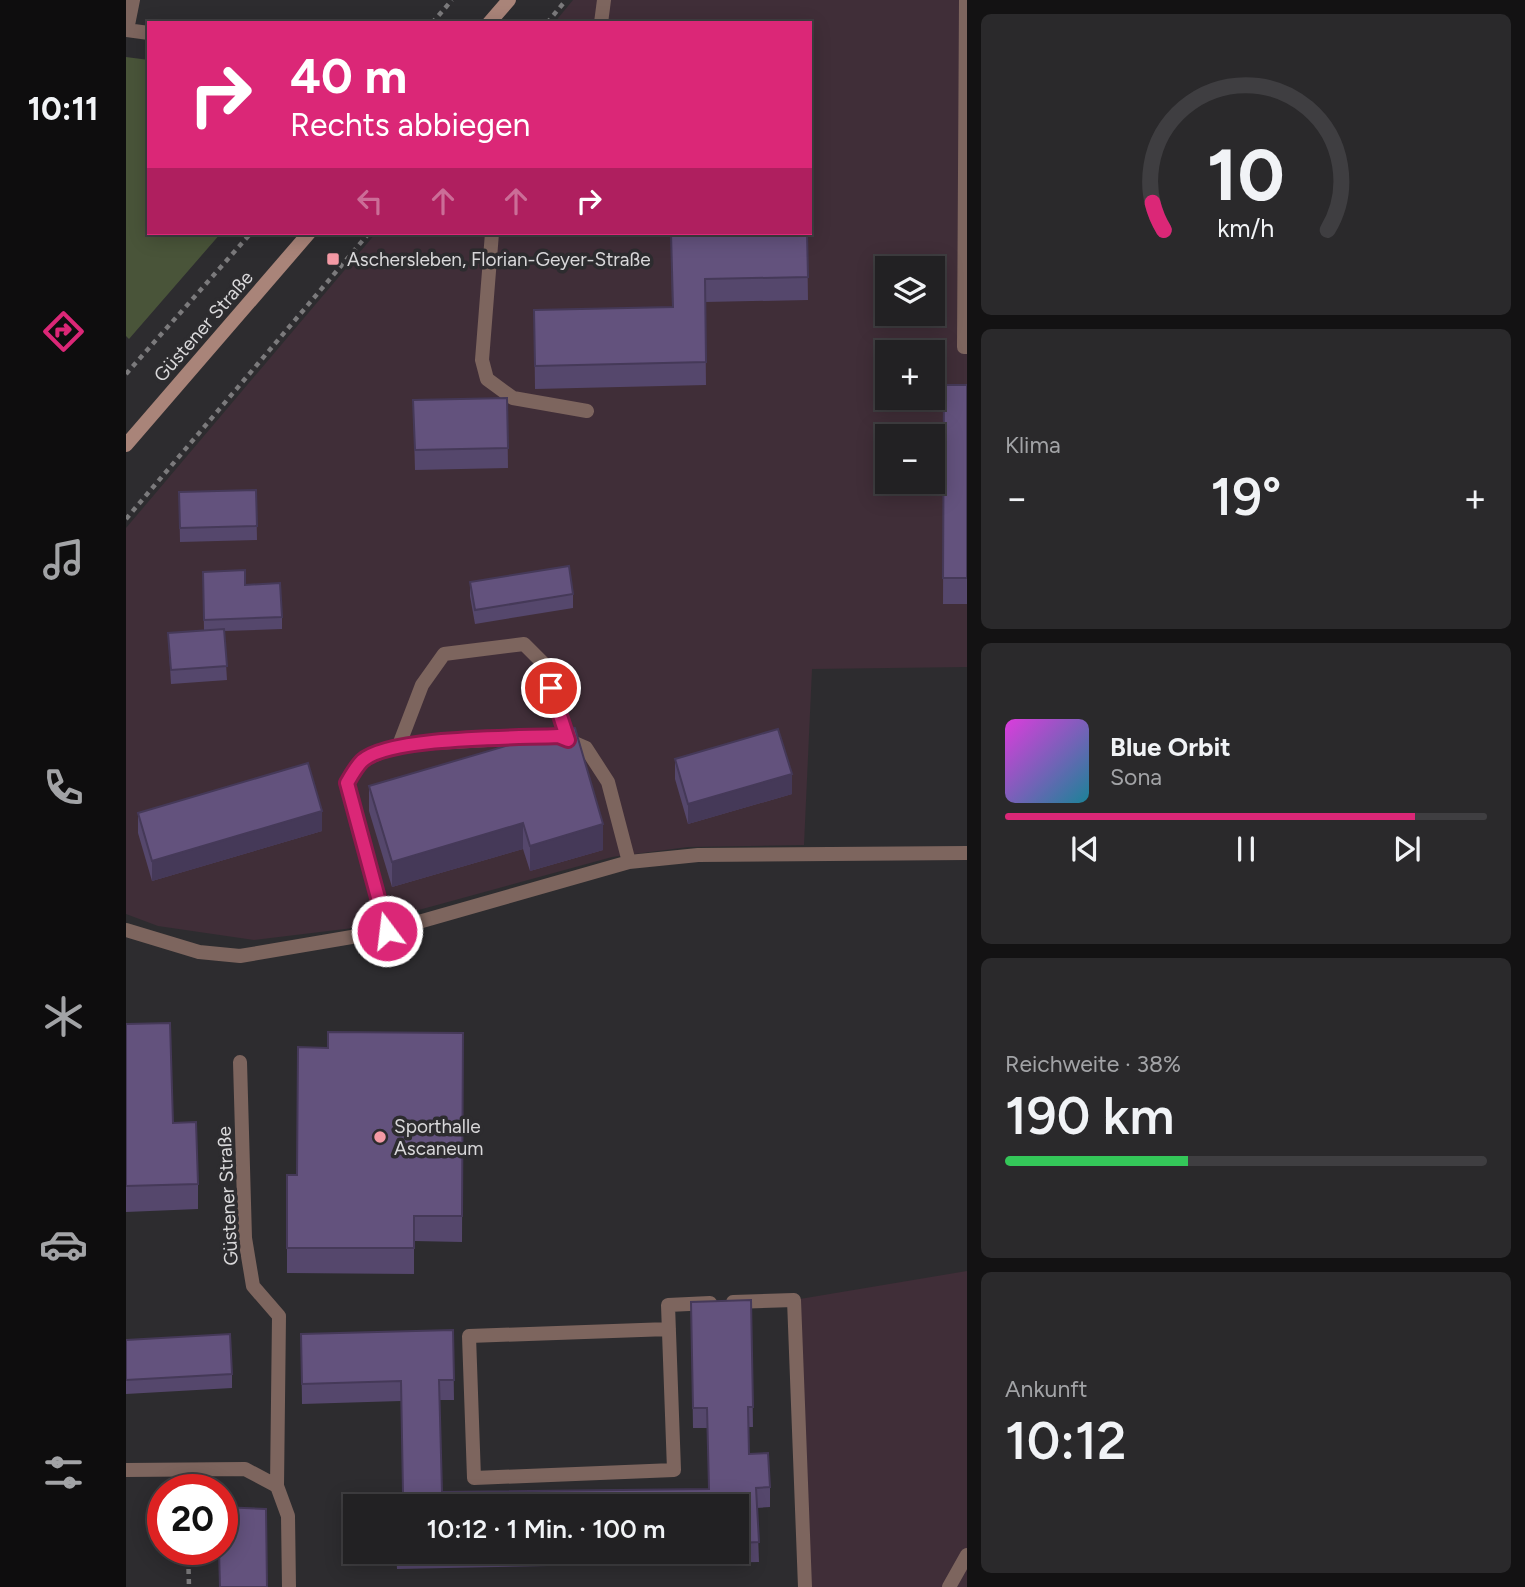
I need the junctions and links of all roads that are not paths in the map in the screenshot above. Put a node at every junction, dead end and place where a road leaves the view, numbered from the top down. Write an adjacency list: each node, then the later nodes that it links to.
1 (133, 0): 7 (street)
2 (509, 0): 5 (main road)
3 (604, 0): 6 (street)
4 (966, 0): 11 (street)
5 (491, 21)
6 (601, 21)
7 (126, 30): 8 (street)
8 (147, 33)
9 (307, 235): 13 (main road, Güstener Straße)
10 (492, 235): 12 (street)
11 (967, 347)
12 (587, 411)
13 (126, 445)
14 (568, 740): 15 (street); 15 (street); 17 (street)
15 (399, 745): 19 (street)
16 (967, 853): 17 (street)
17 (629, 862): 19 (street)
18 (126, 930): 19 (street)
19 (387, 931)
20 (240, 1062): 23 (street, Güstener Straße)
21 (669, 1329): 21 (street); 26 (street)
22 (126, 1470): 23 (street)
23 (277, 1486): 25 (street, Güstener Straße)
24 (967, 1555): 27 (street)
25 (289, 1587)
26 (805, 1587)
27 (949, 1587)

